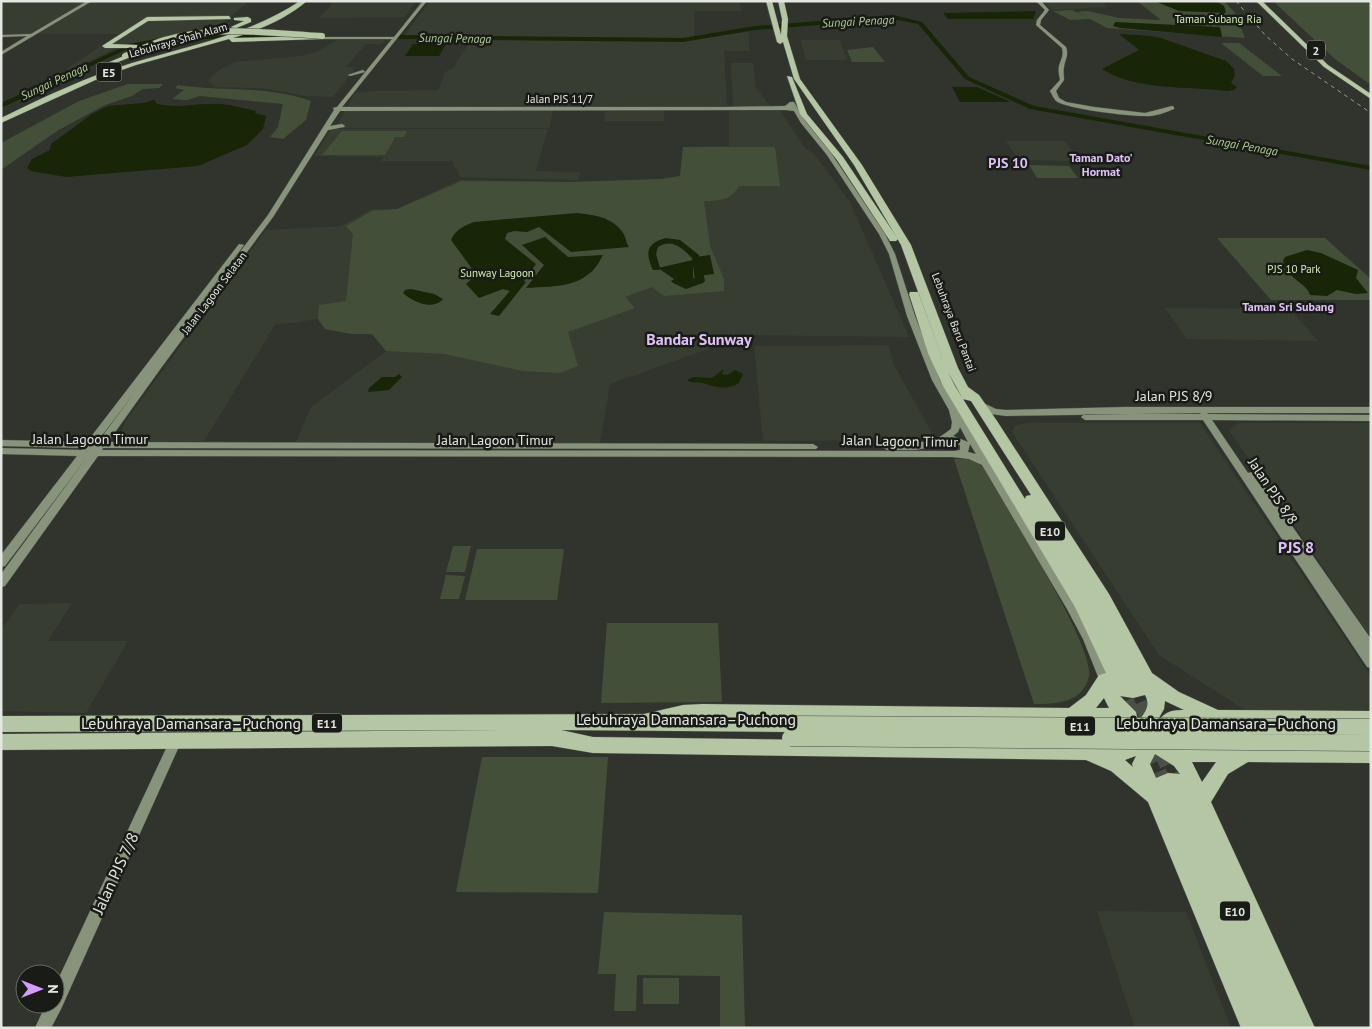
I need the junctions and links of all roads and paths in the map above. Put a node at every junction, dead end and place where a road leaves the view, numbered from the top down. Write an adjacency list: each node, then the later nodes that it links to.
1 (84, 1): 19 (main road)
2 (90, 1): 19 (main road)
3 (421, 1): 21 (main road, Jalan Lagoon Selatan)
4 (425, 1): 21 (main road, Jalan Lagoon Selatan)
5 (781, 1): 16 (highway, Lebuhraya Baru Pantai / E10)
6 (785, 1): 16 (highway)
7 (1040, 1): 33 (main road)
8 (1252, 1): 15 (highway)
9 (1259, 1): 15 (highway, 2)
10 (1265, 1): 29 (highway, 2)
11 (300, 2): 22 (highway, Lebuhraya Shah Alam / E5)
12 (768, 2): 17 (highway, Lebuhraya Baru Pantai / E10)
13 (229, 18): 25 (highway, bridge)
14 (236, 19): 22 (highway)
15 (1279, 20): 30 (highway, 2)
16 (785, 21): 17 (highway, Lebuhraya Baru Pantai / E10)
17 (781, 34): 28 (highway, Lebuhraya Baru Pantai / E10); 32 (highway, Lebuhraya Baru Pantai / E10)
18 (1, 36): 19 (main road)
19 (26, 36): 26 (main road); 26 (main road)
20 (346, 38): 21 (main road); 23 (main road); 24 (main road)
21 (389, 38): 23 (main road); 34 (main road, Jalan Lagoon Selatan); 34 (main road, Jalan Lagoon Selatan)
22 (213, 39): 23 (highway); 27 (highway, bridge); 36 (highway, Lebuhraya Shah Alam / E5); 37 (highway, Lebuhraya Shah Alam / E5)
23 (318, 39): 25 (highway, bridge)
24 (327, 42)
25 (153, 43): 27 (highway, bridge)
26 (1, 52)
27 (125, 56): 36 (highway)
28 (793, 90): 31 (highway); 35 (highway, Lebuhraya Baru Pantai / E10)
29 (1371, 93)
30 (1371, 98)
31 (789, 105): 34 (main road, Jalan PJS 11/7); 35 (main road, Jalan PJS 11/7)
32 (815, 106): 35 (highway); 46 (highway, Lebuhraya Baru Pantai / E10)
33 (1172, 108)
34 (336, 109): 39 (main road, Jalan Lagoon Selatan); 42 (main road, Jalan Lagoon Selatan)
35 (798, 110): 40 (main road); 41 (highway, Lebuhraya Baru Pantai / E10)
36 (1, 116)
37 (1, 120)
38 (342, 126): 39 (main road)
39 (324, 129): 42 (main road, Jalan Lagoon Selatan)
40 (813, 134): 41 (highway); 44 (main road)
41 (829, 144): 43 (highway, Lebuhraya Baru Pantai / E10)
42 (303, 160): 53 (main road, Jalan Lagoon Selatan); 54 (main road, Jalan Lagoon Selatan)
43 (859, 189): 44 (highway); 46 (highway, Lebuhraya Baru Pantai / E10)
44 (864, 206): 45 (main road)
45 (932, 371): 46 (highway); 49 (main road)
46 (955, 387): 47 (highway); 71 (highway, Lebuhraya Baru Pantai / E10)
47 (979, 404): 50 (main road, Jalan PJS 8/9); 52 (highway)
48 (1371, 410): 50 (main road, Jalan PJS 8/9)
49 (954, 411): 55 (main road, Jalan Lagoon Timur); 64 (main road)
50 (1207, 414): 51 (main road, Jalan PJS 8/9); 52 (main road, Jalan PJS 8/9); 69 (main road, Jalan PJS 8/8); 70 (main road, Jalan PJS 8/8)
51 (1371, 418)
52 (993, 424): 71 (highway)
53 (100, 431): 57 (main road); 58 (main road, Jalan Lagoon Selatan)
54 (113, 431): 59 (main road, Jalan Lagoon Selatan); 60 (main road)
55 (946, 438): 61 (main road, Jalan Lagoon Timur); 63 (main road)
56 (1, 442): 57 (main road, Jalan Lagoon Timur)
57 (65, 449): 58 (main road, Jalan Lagoon Timur); 62 (main road, Jalan Lagoon Timur); 66 (main road)
58 (86, 449): 59 (main road, Jalan Lagoon Timur); 66 (main road, Jalan Lagoon Selatan)
59 (100, 449): 60 (main road, Jalan Lagoon Timur); 65 (main road, Jalan Lagoon Selatan)
60 (119, 449): 61 (main road, Jalan Lagoon Timur); 65 (main road)
61 (525, 450): 63 (main road, Jalan Lagoon Timur)
62 (1, 451)
63 (952, 454): 64 (main road, Jalan Lagoon Timur)
64 (986, 464): 71 (main road)
65 (85, 469): 68 (main road, Jalan Lagoon Selatan)
66 (69, 472): 67 (main road, Jalan Lagoon Selatan)
67 (1, 563)
68 (1, 583)
69 (1371, 649)
70 (1371, 663)
71 (1124, 678): 72 (highway); 74 (highway); 80 (highway); 80 (highway)
72 (1072, 716): 73 (highway); 77 (highway)
73 (1092, 716): 80 (highway); 86 (highway)
74 (1212, 717): 75 (highway); 80 (highway); 87 (highway)
75 (1371, 719)
76 (4, 722): 77 (highway, Lebuhraya Damansara–Puchong / E11)
77 (644, 722): 79 (highway, Lebuhraya Damansara–Puchong / E11)
78 (1371, 727): 79 (highway, Lebuhraya Damansara–Puchong / E11, bridge)
79 (790, 731): 81 (highway, Lebuhraya Damansara–Puchong / E11); 84 (highway, Lebuhraya Damansara–Puchong / E11, bridge)
80 (1149, 735): 86 (highway); 87 (highway); 90 (highway); 91 (highway)
81 (551, 738): 83 (highway, Lebuhraya Damansara–Puchong / E11); 85 (highway)
82 (1, 742): 83 (highway, Lebuhraya Damansara–Puchong / E11)
83 (174, 742): 92 (main road, Jalan PJS 7/8)
84 (1371, 743)
85 (1085, 752): 86 (highway); 90 (highway)
86 (1108, 752)
87 (1220, 753): 88 (highway)
88 (1250, 754): 89 (highway); 91 (highway)
89 (1371, 755)
90 (1168, 795): 91 (highway); 95 (highway); 96 (highway, E10); 97 (highway, E10)
91 (1202, 800): 98 (highway)
92 (65, 981)
93 (50, 1014): 94 (main road, Jalan PJS 7/8)
94 (43, 1028)
95 (1252, 1028)
96 (1267, 1028)
97 (1288, 1028)
98 (1304, 1028)

